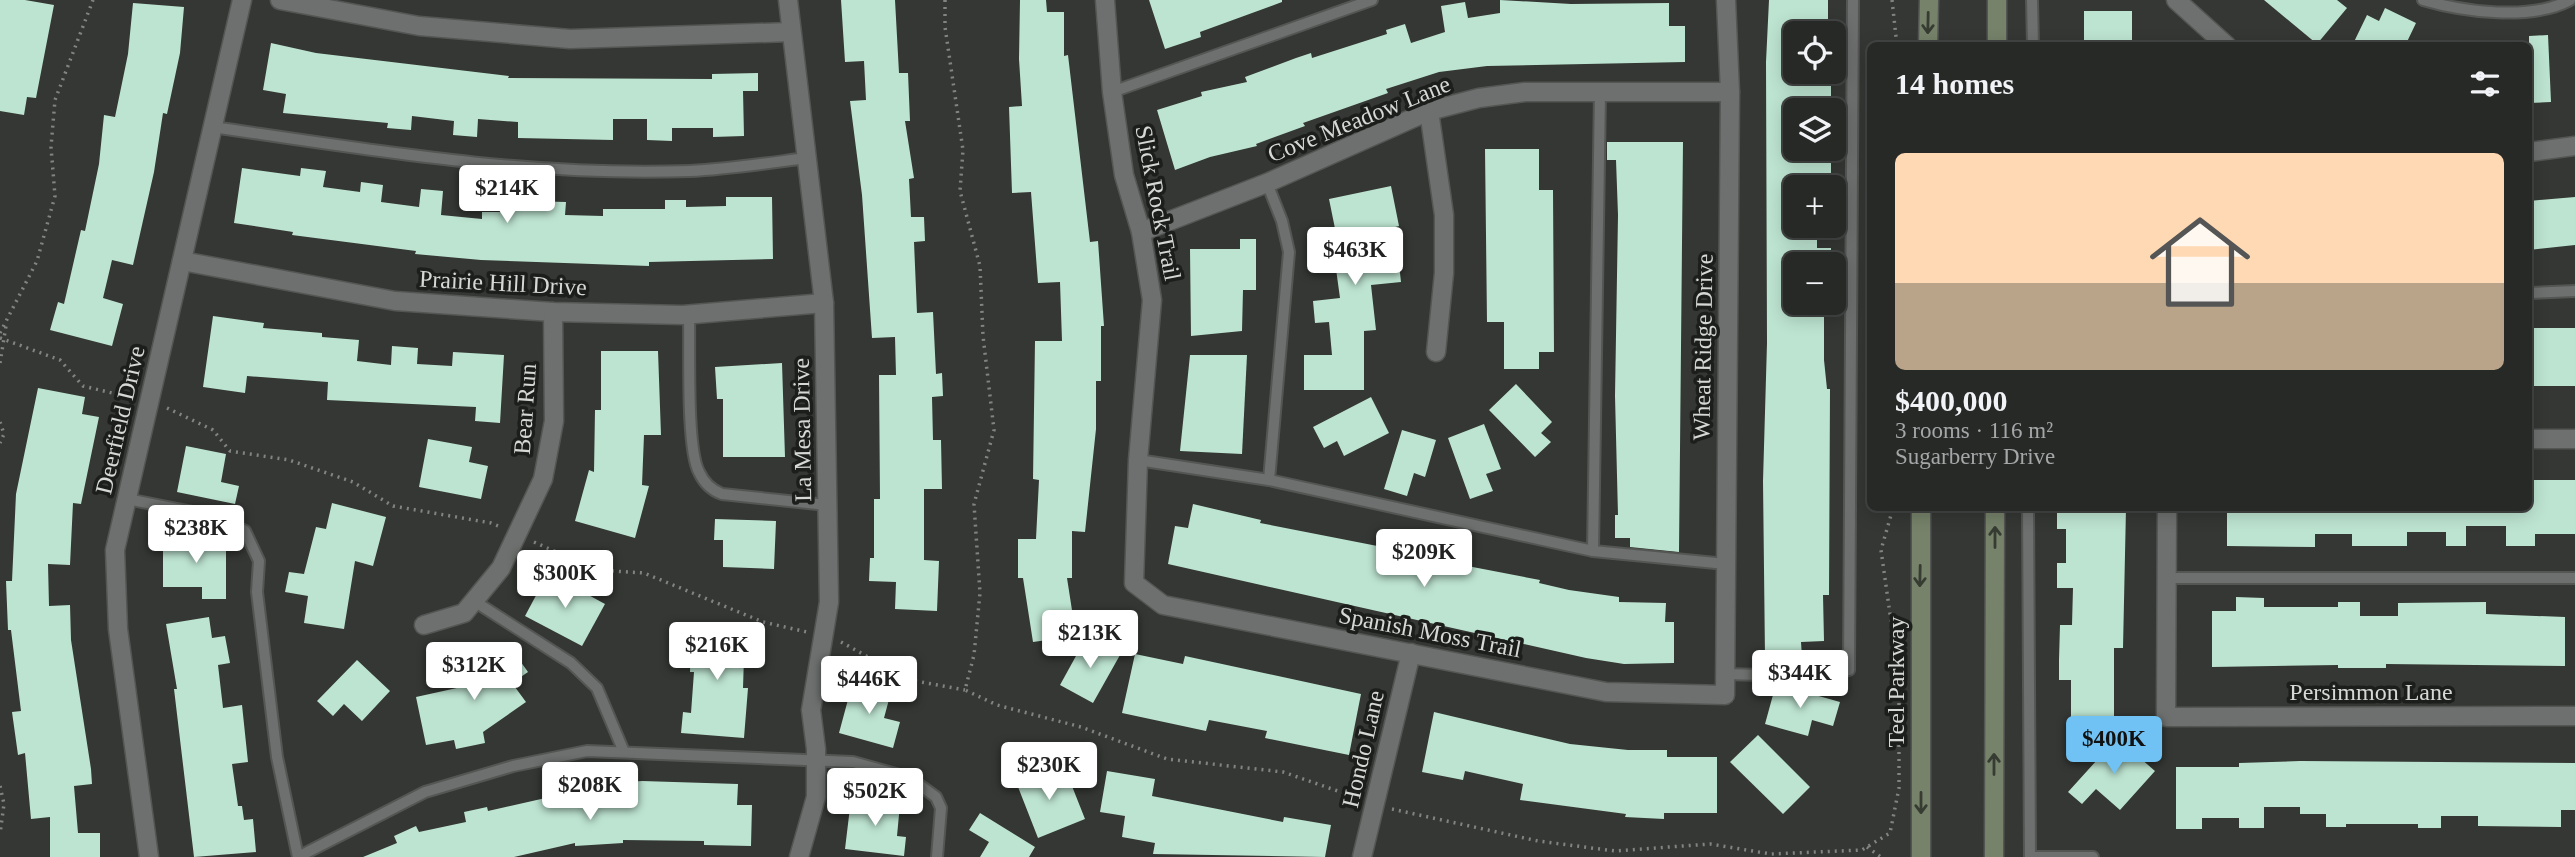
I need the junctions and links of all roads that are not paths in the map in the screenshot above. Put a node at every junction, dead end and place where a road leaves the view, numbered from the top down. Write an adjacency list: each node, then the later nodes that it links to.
1 (242, 0): 23 (street, Deerfield Drive)
2 (280, 0): 14 (street)
3 (788, 0): 14 (street, La Mesa Drive)
4 (1105, 0): 19 (street, Slick Rock Trail)
5 (1372, 0): 19 (lane)
6 (1726, 0): 21 (street, Wheat Ridge Drive)
7 (1853, 0): 54 (lane)
8 (1929, 0): 15 (main road, one-way to 15)
9 (1997, 0): 16 (main road)
10 (2032, 0): 17 (lane)
11 (2176, 0): 18 (street)
12 (2423, 0): 13 (lane)
13 (2570, 0)
14 (791, 32): 26 (street, La Mesa Drive)
15 (1928, 42)
16 (1997, 42)
17 (2032, 42)
18 (2223, 42)
19 (1112, 92): 28 (street, Slick Rock Trail)
20 (1600, 92): 21 (street, Cove Meadow Lane); 22 (street, Cove Meadow Lane); 46 (lane)
21 (1730, 92): 47 (street, Wheat Ridge Drive)
22 (1429, 111): 27 (street, Cove Meadow Lane); 35 (street)
23 (213, 127): 26 (lane); 29 (street, Deerfield Drive)
24 (2575, 146): 25 (street)
25 (2532, 152)
26 (807, 159): 32 (street, La Mesa Drive)
27 (1267, 183): 28 (street, Cove Meadow Lane); 39 (lane)
28 (1141, 232): 38 (street, Slick Rock Trail)
29 (182, 261): 33 (street, Prairie Hill Drive); 40 (street, Deerfield Drive)
30 (2575, 291): 31 (lane)
31 (2532, 293)
32 (824, 303): 34 (street, Prairie Hill Drive); 41 (street, La Mesa Drive)
33 (553, 312): 34 (street, Prairie Hill Drive); 51 (street, Bear Run)
34 (690, 315): 41 (lane)
35 (1436, 352)
36 (2532, 439): 37 (street)
37 (2575, 439)
38 (1138, 460): 39 (lane); 50 (street, Slick Rock Trail)
39 (1269, 480): 46 (lane)
40 (127, 499): 59 (street, Deerfield Drive); 60 (lane)
41 (827, 505): 58 (street, La Mesa Drive)
42 (1921, 511): 64 (main road, Teel Parkway, one-way to 64)
43 (1995, 511): 65 (main road, one-way to 43)
44 (2028, 511): 66 (lane)
45 (2167, 511): 48 (street)
46 (1593, 551): 47 (lane)
47 (1726, 564): 54 (street, Wheat Ridge Drive)
48 (2167, 578): 49 (lane); 56 (street, Persimmon Lane)
49 (2575, 578)
50 (1134, 583): 53 (street, Spanish Moss Trail)
51 (474, 601): 52 (street, Bear Run); 57 (lane)
52 (424, 625)
53 (1411, 653): 55 (street, Spanish Moss Trail); 63 (street, Hondo Lane)
54 (1725, 674): 55 (street, Wheat Ridge Drive)
55 (1725, 695)
56 (2575, 716)
57 (624, 752): 58 (lane); 60 (lane)
58 (816, 759): 61 (street, La Mesa Drive); 62 (lane)
59 (149, 857)
60 (298, 857)
61 (799, 857)
62 (937, 857)
63 (1362, 857)
64 (1921, 857)
65 (1994, 857)
66 (2030, 857): 67 (lane)
67 (2093, 857)

